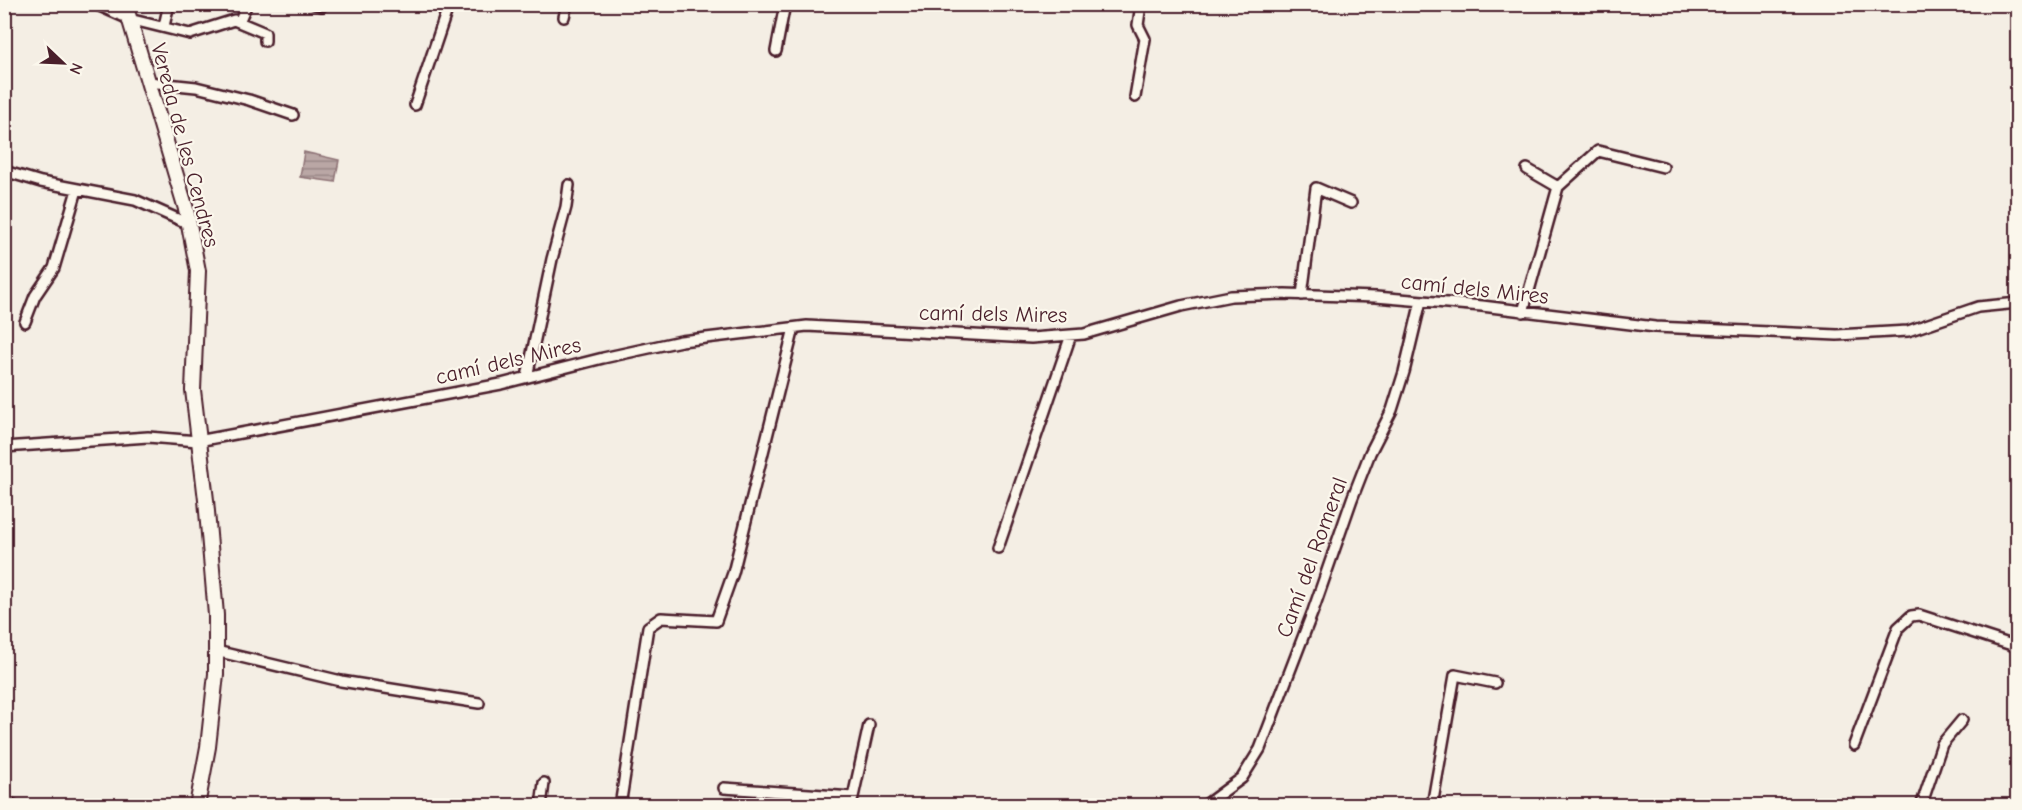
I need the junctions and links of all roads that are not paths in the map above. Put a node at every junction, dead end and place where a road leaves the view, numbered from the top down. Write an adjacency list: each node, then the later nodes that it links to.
1 (95, 4): 10 (street)
2 (125, 4): 10 (main road, Vereda de les Cendres)
3 (169, 4): 12 (street)
4 (247, 4): 11 (street)
5 (449, 4): 17 (street)
6 (567, 4): 9 (street)
7 (784, 4): 14 (street)
8 (1141, 4): 16 (street)
9 (564, 17)
10 (129, 19): 12 (street); 15 (main road, Vereda de les Cendres)
11 (239, 22): 12 (street); 13 (street)
12 (164, 26)
13 (265, 41)
14 (777, 51)
15 (148, 82): 18 (street); 26 (main road, Vereda de les Cendres)
16 (1135, 98)
17 (415, 105)
18 (293, 115)
19 (1663, 167): 23 (street)
20 (1527, 169): 23 (street)
21 (4, 171): 24 (street)
22 (569, 185): 34 (street)
23 (1558, 187): 30 (street)
24 (77, 190): 26 (street); 31 (street)
25 (1351, 203): 27 (street)
26 (189, 224): 35 (main road, Vereda de les Cendres)
27 (1302, 295): 28 (street, camí dels Mires); 33 (street, camí dels Mires)
28 (1421, 301): 30 (street, camí dels Mires); 53 (street, Camí del Romeral)
29 (2018, 303): 30 (street, camí dels Mires)
30 (1522, 312)
31 (25, 322)
32 (794, 328): 33 (street, camí dels Mires); 34 (street, camí dels Mires); 52 (street)
33 (1071, 335): 37 (street)
34 (527, 377): 35 (street, camí dels Mires)
35 (198, 441): 36 (street, camí dels Mires); 39 (main road, Vereda de les Cendres)
36 (4, 447)
37 (998, 548)
38 (2018, 647): 44 (street)
39 (216, 651): 41 (street); 50 (main road, Vereda de les Cendres)
40 (1495, 683): 54 (street)
41 (479, 703)
42 (1962, 720): 55 (street)
43 (869, 725): 48 (street)
44 (1854, 744)
45 (544, 783): 51 (street)
46 (724, 788): 48 (street)
47 (4, 801): 49 (street)
48 (852, 801)
49 (16, 806)
50 (197, 806)
51 (541, 806)
52 (620, 806)
53 (1204, 806)
54 (1432, 806)
55 (1921, 806)

